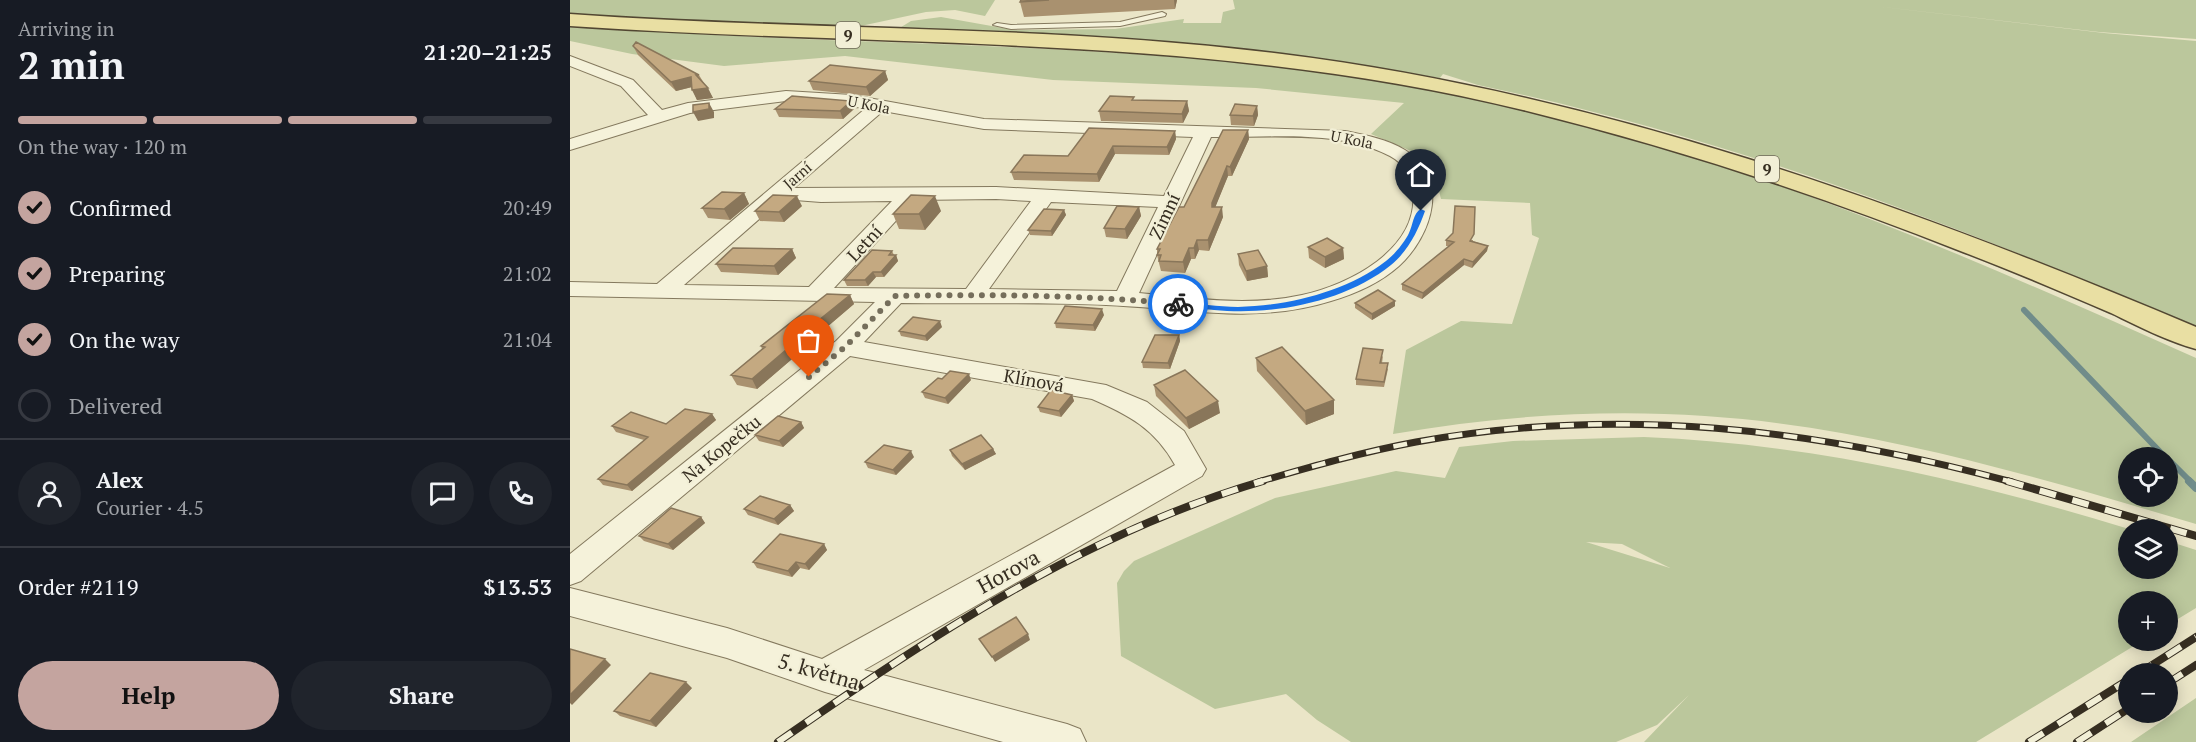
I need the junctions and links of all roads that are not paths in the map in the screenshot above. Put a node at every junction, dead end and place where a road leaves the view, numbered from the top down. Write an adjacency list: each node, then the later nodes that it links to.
1 (1162, 14): 3 (lane)
2 (570, 20): 19 (main road, 9)
3 (997, 24)
4 (570, 61): 6 (street)
5 (878, 106): 6 (street, U Kola); 7 (street, U Kola); 9 (street, Jarní)
6 (658, 116): 8 (street, U Kola)
7 (1204, 132): 12 (street, Zimní); 18 (street, U Kola)
8 (570, 145)
9 (776, 193): 10 (street); 14 (street, Jarní)
10 (910, 194): 11 (street); 15 (street, Letní)
11 (1044, 197): 12 (street); 16 (street)
12 (1171, 202): 18 (street, Zimní)
13 (570, 289): 14 (street, U Kola)
14 (662, 292): 15 (street, U Kola)
15 (818, 292): 17 (street, U Kola)
16 (974, 294): 17 (street, U Kola); 18 (street, U Kola)
17 (895, 296): 20 (street, Na Kopečku)
18 (1125, 299)
19 (2196, 339)
20 (845, 347): 21 (street, Klínová); 22 (street, Na Kopečku)
21 (1192, 469): 24 (street, Horova)
22 (570, 572)
23 (570, 602): 24 (street, 5. května)
24 (825, 676): 25 (street, 5. května)
25 (1067, 742)

